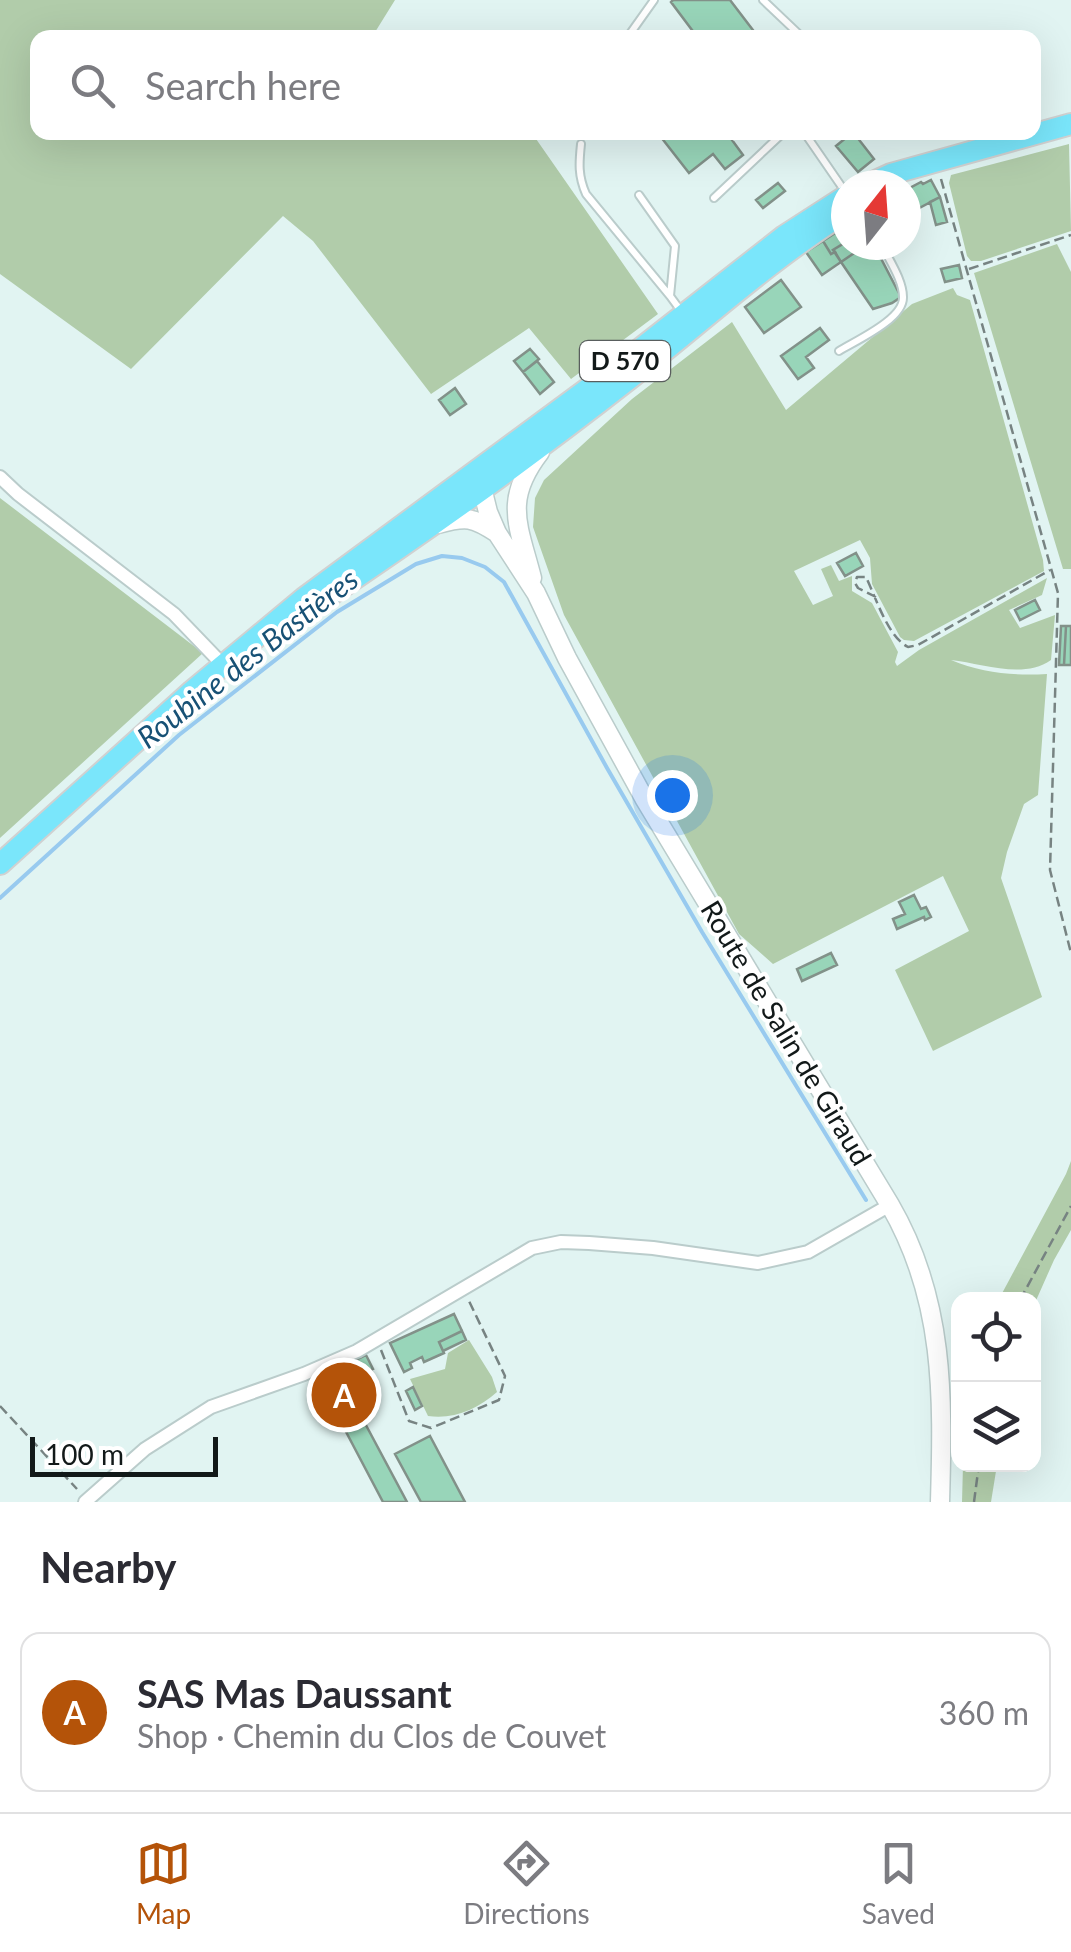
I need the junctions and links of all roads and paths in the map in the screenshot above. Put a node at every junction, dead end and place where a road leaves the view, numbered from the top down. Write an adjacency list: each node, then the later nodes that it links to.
1 (654, 0): 3 (lane)
2 (764, 0): 4 (lane)
3 (633, 30)
4 (795, 30)
5 (1071, 124): 6 (main road)
6 (1041, 132)
7 (776, 140): 16 (lane)
8 (809, 140): 14 (lane)
9 (1014, 140): 11 (main road)
10 (582, 144): 23 (lane)
11 (936, 162): 12 (main road); 13 (main road); 22 (path)
12 (906, 170)
13 (921, 170)
14 (831, 172)
15 (639, 194): 23 (lane)
16 (714, 198)
17 (831, 207): 20 (main road, D 570)
18 (831, 220): 20 (main road, D 570)
19 (1071, 235): 22 (path)
20 (788, 242): 24 (main road, D 570)
21 (889, 260): 25 (lane)
22 (968, 269): 32 (path)
23 (670, 296): 24 (lane)
24 (689, 321): 26 (main road, D 570); 28 (main road, D 570)
25 (839, 351)
26 (550, 438): 28 (main road, D 570); 29 (main road)
27 (0, 477): 36 (street)
28 (484, 480): 29 (main road, Route de Salin de Giraud); 30 (main road, D 570); 31 (main road, Route de Salin de Giraud); 35 (main road, D 570)
29 (515, 510): 33 (main road, Route de Salin de Giraud)
30 (433, 525): 31 (main road); 35 (main road, D 570)
31 (498, 532): 33 (main road, Route de Salin de Giraud)
32 (1052, 569): 34 (path); 38 (path)
33 (536, 592): 39 (main road, Route de Salin de Giraud)
34 (876, 597): 34 (path)
35 (249, 645): 36 (main road, D 570)
36 (223, 665): 37 (main road, D 570)
37 (0, 864)
38 (1071, 953)
39 (890, 1205): 41 (street); 47 (main road, Route de Salin de Giraud)
40 (1071, 1206): 42 (path)
41 (463, 1290): 43 (street); 43 (path)
42 (1024, 1292)
43 (377, 1340): 46 (street)
44 (0, 1406): 46 (path)
45 (978, 1472): 48 (path)
46 (86, 1501)
47 (940, 1502)
48 (974, 1502)

